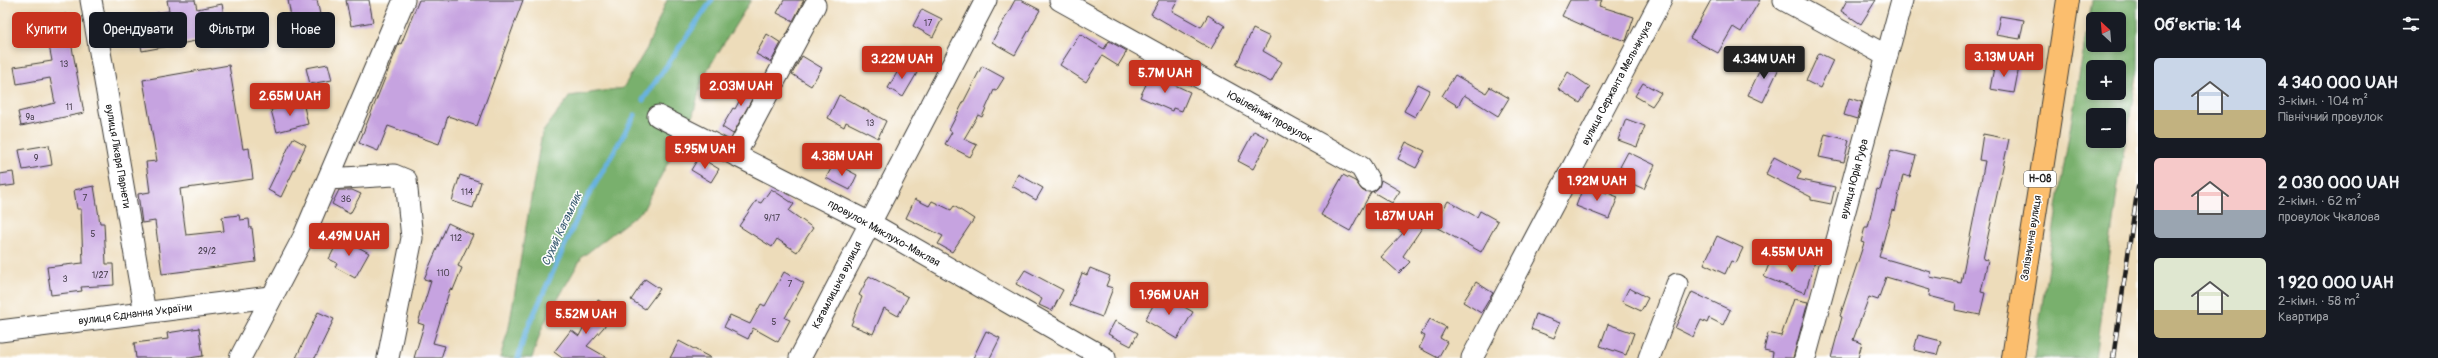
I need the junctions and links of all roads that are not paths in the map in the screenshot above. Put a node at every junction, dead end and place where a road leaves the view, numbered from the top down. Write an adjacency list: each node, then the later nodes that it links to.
1 (91, 0): 18 (street, вулиця Лікаря Парнети)
2 (404, 0): 13 (street)
3 (986, 0): 15 (street, Кагамлицька вулиця)
4 (1060, 0): 14 (street, Ювілейний провулок)
5 (1661, 0): 24 (street, вулиця Сержанта Мельничука)
6 (1784, 0): 10 (street)
7 (1902, 0): 10 (street, вулиця Юрія Руфа)
8 (2068, 0): 27 (main road, Залізнична вулиця / Н-08)
9 (815, 5): 12 (street)
10 (1887, 56): 26 (street, вулиця Юрія Руфа)
11 (658, 116): 12 (street, провулок Миклухо-Маклая)
12 (735, 155): 15 (street, провулок Миклухо-Маклая)
13 (328, 179): 17 (street); 21 (street)
14 (1369, 181)
15 (870, 223): 22 (street, Кагамлицька вулиця); 23 (street, провулок Миклухо-Маклая)
16 (1677, 284): 25 (street)
17 (270, 297): 18 (street, вулиця Єднання України); 20 (street)
18 (145, 313): 19 (street, вулиця Єднання України)
19 (0, 332)
20 (240, 358)
21 (388, 358)
22 (800, 358)
23 (1105, 358)
24 (1472, 358)
25 (1649, 358)
26 (1805, 358)
27 (2013, 358)

